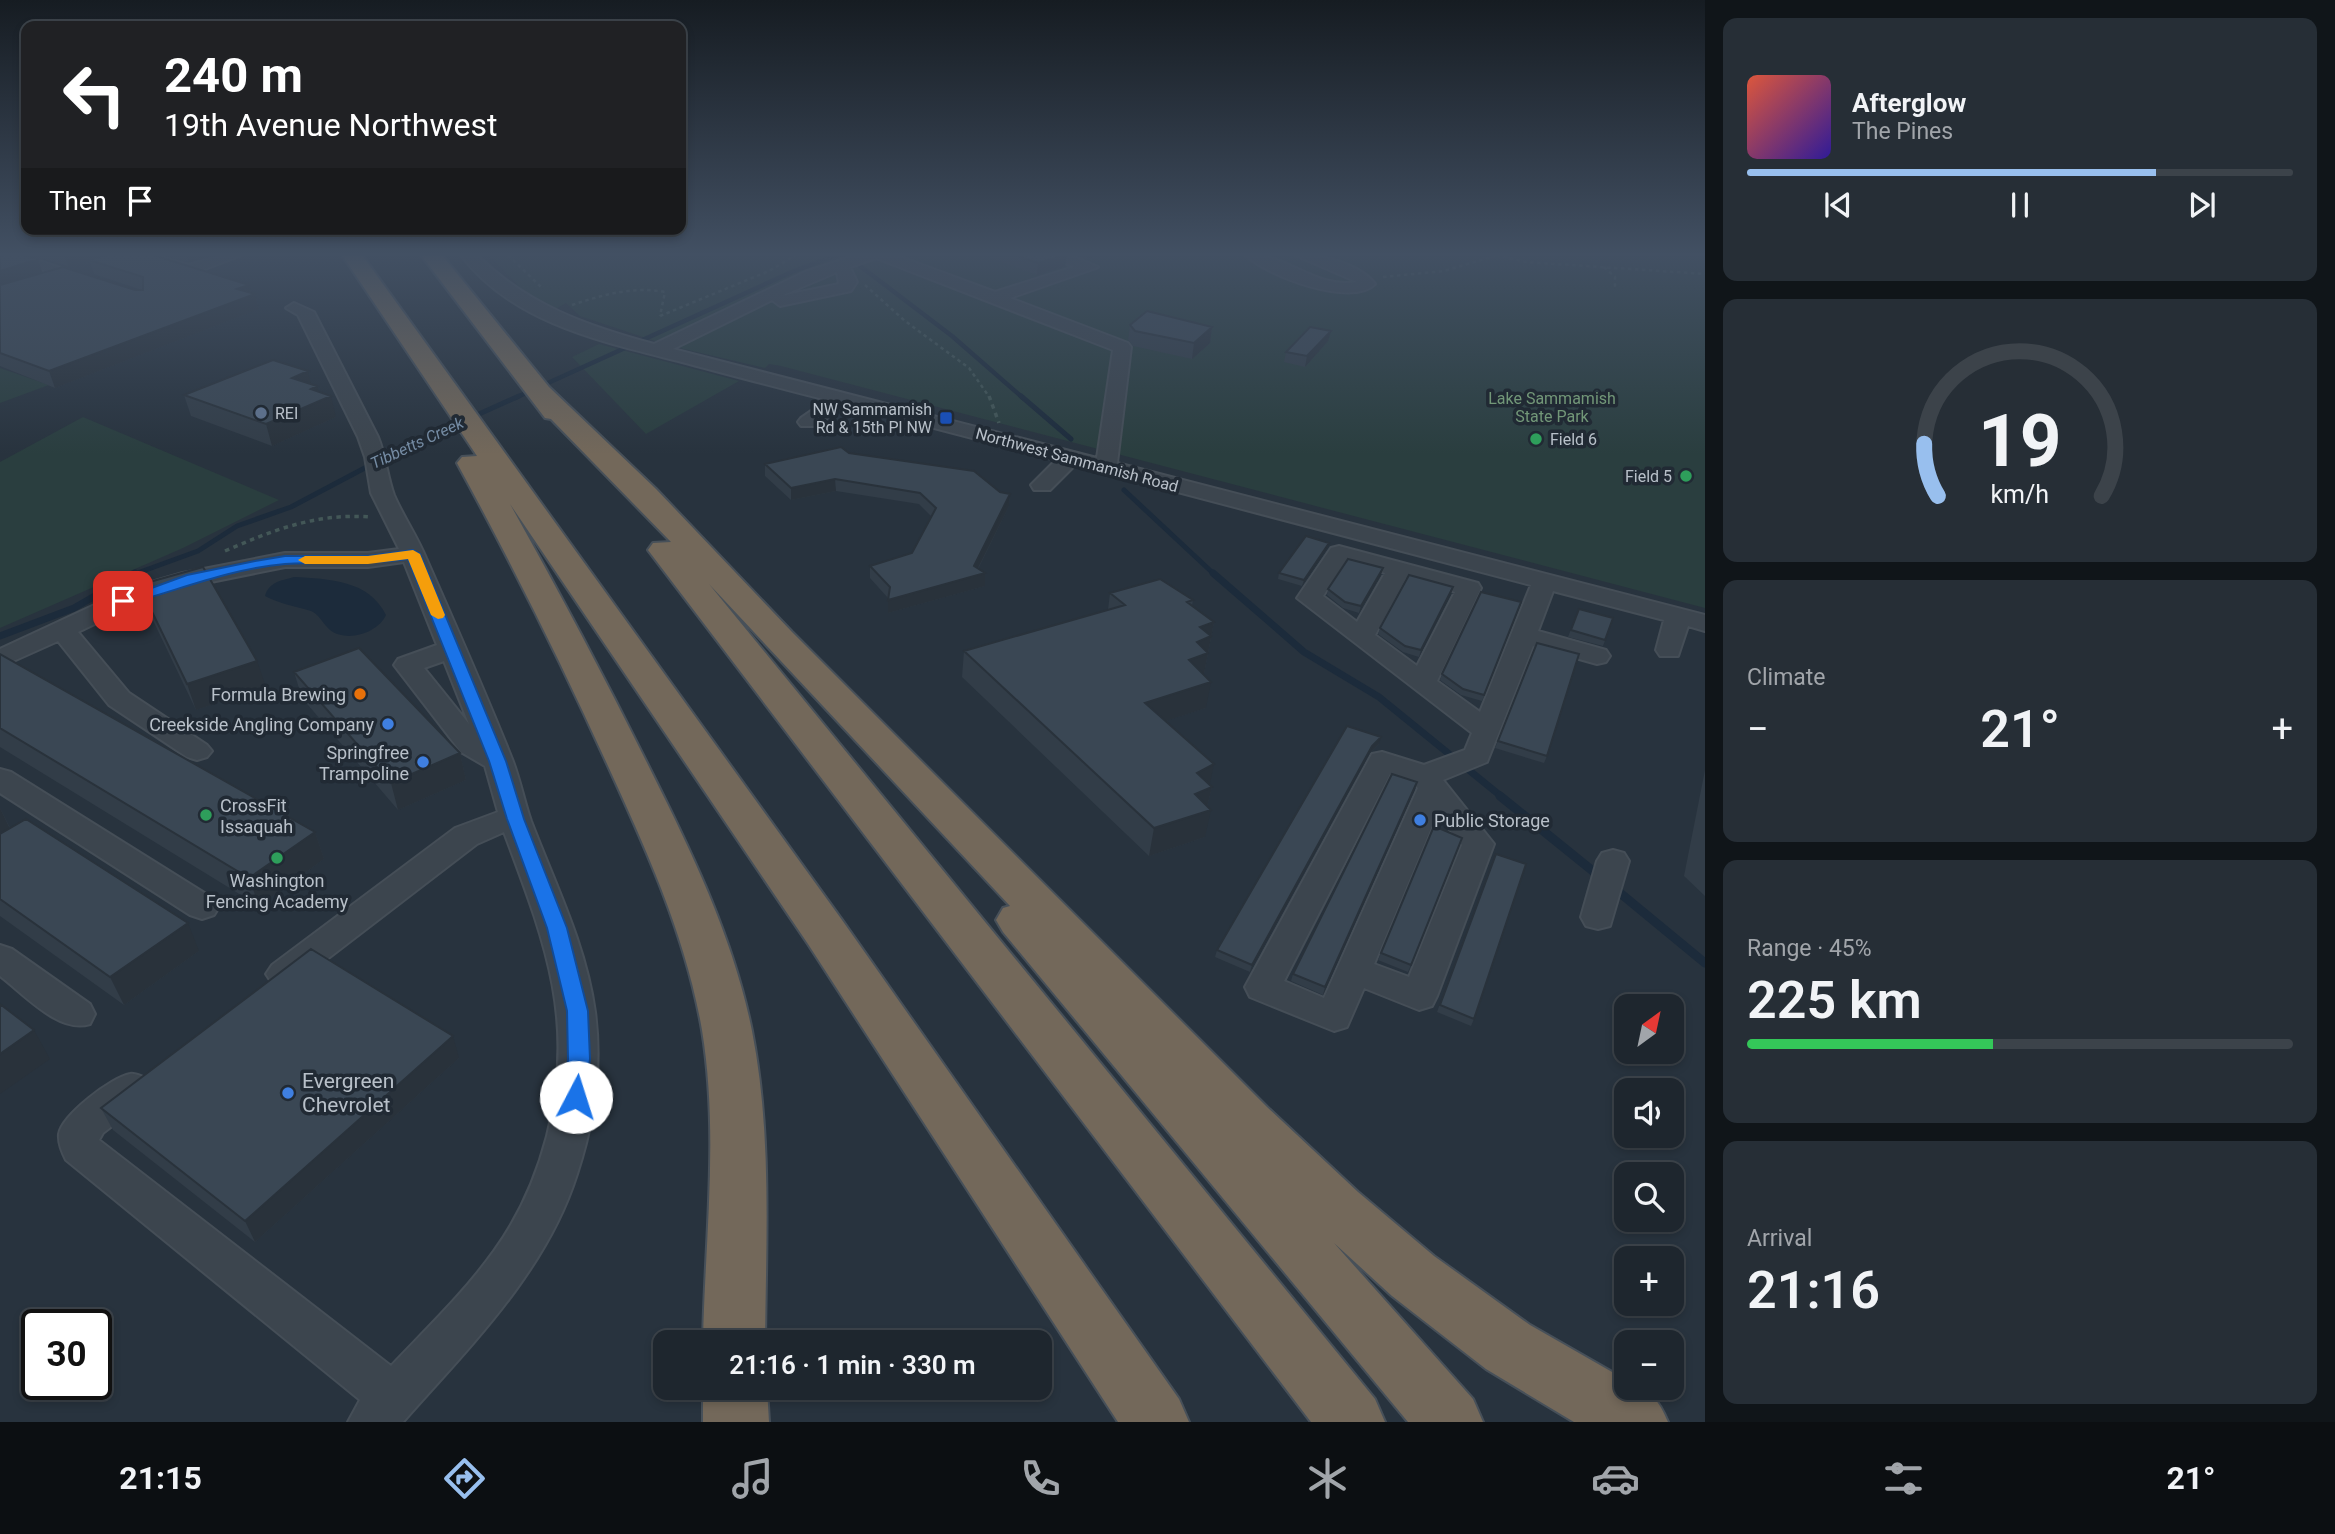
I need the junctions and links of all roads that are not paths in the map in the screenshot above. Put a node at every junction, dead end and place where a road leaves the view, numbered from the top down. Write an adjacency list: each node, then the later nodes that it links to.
1 (308, 321): 16 (street)
2 (400, 321): 11 (highway)
3 (484, 321): 9 (highway)
4 (564, 321): 8 (street, Northwest Sammamish Road)
5 (716, 321): 8 (street)
6 (725, 321): 8 (street)
7 (1073, 321): 14 (street)
8 (657, 350): 10 (street, Northwest Sammamish Road)
9 (535, 386): 24 (highway); 50 (highway)
10 (842, 399): 12 (street); 13 (street, Northwest Sammamish Road)
11 (459, 421): 44 (highway); 49 (highway)
12 (807, 422)
13 (1071, 458): 14 (street, Northwest Sammamish Road); 15 (street)
14 (1106, 468): 18 (street, Northwest Sammamish Road)
15 (1042, 485)
16 (413, 554): 21 (street); 25 (street)
17 (1399, 569): 23 (street); 23 (street); 29 (street)
18 (1545, 582): 19 (street, Northwest Sammamish Road); 22 (street)
19 (1678, 616): 20 (street, Northwest Sammamish Road); 26 (street)
20 (1705, 623)
21 (62, 629): 28 (street); 31 (street)
22 (1524, 635): 27 (street); 30 (street)
23 (1360, 637): 29 (street)
24 (779, 640): 46 (highway); 51 (highway)
25 (452, 649): 32 (street); 32 (street)
26 (1669, 650)
27 (1597, 656)
28 (0, 659)
29 (1422, 683): 30 (street)
30 (1482, 744): 33 (street)
31 (197, 751)
32 (498, 761): 35 (street)
33 (1434, 777): 40 (street); 40 (street); 40 (street)
34 (0, 779): 37 (street)
35 (516, 819): 41 (street); 47 (street)
36 (1613, 861): 38 (street)
37 (202, 907)
38 (1598, 917)
39 (0, 958): 42 (street)
40 (1354, 970)
41 (256, 995)
42 (76, 1014)
43 (155, 1071): 47 (street)
44 (734, 1330)
45 (735, 1400): 48 (highway)
46 (1436, 1408)
47 (383, 1410)
48 (736, 1422)
49 (1156, 1422)
50 (1352, 1422)
51 (1635, 1422)

